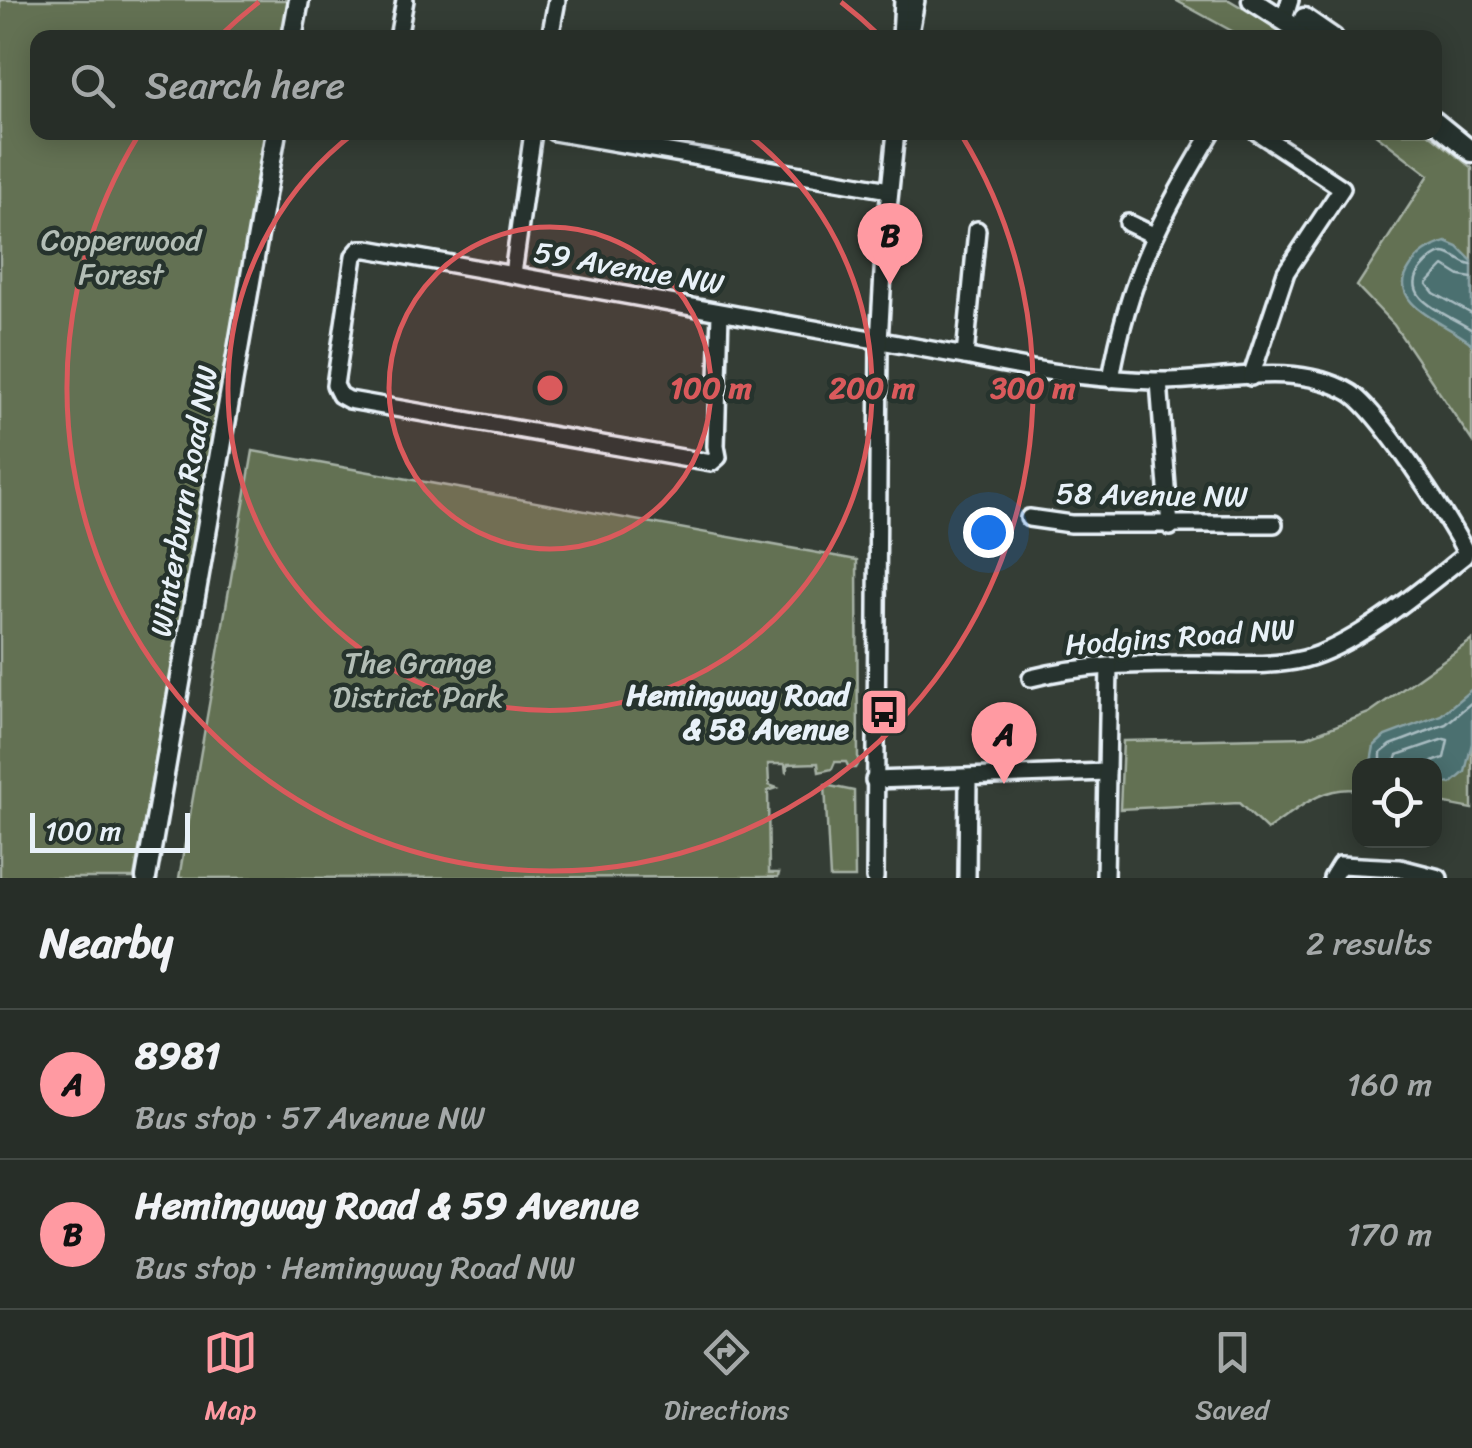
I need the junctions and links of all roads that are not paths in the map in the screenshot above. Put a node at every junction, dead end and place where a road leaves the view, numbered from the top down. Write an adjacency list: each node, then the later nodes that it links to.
1 (299, 0): 8 (main road)
2 (405, 0): 9 (street)
3 (557, 0): 10 (street)
4 (904, 0): 11 (street)
5 (916, 0): 12 (street)
6 (1252, 0): 7 (main road)
7 (1284, 7): 13 (main road); 14 (main road)
8 (293, 30)
9 (399, 30)
10 (551, 30)
11 (902, 30)
12 (910, 30)
13 (1305, 30)
14 (1320, 30)
15 (1442, 128): 22 (main road)
16 (275, 140): 43 (main road, Winterburn Road NW)
17 (533, 140): 27 (street)
18 (600, 140): 23 (street)
19 (895, 140): 23 (street)
20 (1207, 140): 26 (street)
21 (1269, 140): 31 (street)
22 (1472, 152)
23 (889, 190): 29 (street)
24 (1128, 223): 26 (street)
25 (977, 230): 30 (street)
26 (1153, 235): 32 (street)
27 (513, 274): 28 (street, 59 Avenue NW); 28 (street, 59 Avenue NW)
28 (720, 312): 29 (street, 59 Avenue NW)
29 (879, 342): 30 (street, Hodgins Road NW); 41 (street)
30 (965, 356): 32 (street, Hodgins Road NW)
31 (1251, 377): 33 (street, Hodgins Road NW); 37 (street, Hodgins Road NW)
32 (1111, 379): 33 (street, Hodgins Road NW)
33 (1159, 382): 36 (street)
34 (1028, 518): 36 (street, 58 Avenue NW)
35 (1274, 524): 36 (street, 58 Avenue NW)
36 (1170, 526)
37 (1109, 666): 38 (street, Hodgins Road NW); 39 (street)
38 (1031, 678)
39 (1107, 772): 40 (street); 46 (street)
40 (968, 779): 41 (street); 45 (street)
41 (874, 780): 44 (street)
42 (1336, 871): 47 (street)
43 (146, 878)
44 (875, 878)
45 (966, 878)
46 (1105, 878)
47 (1439, 878)

